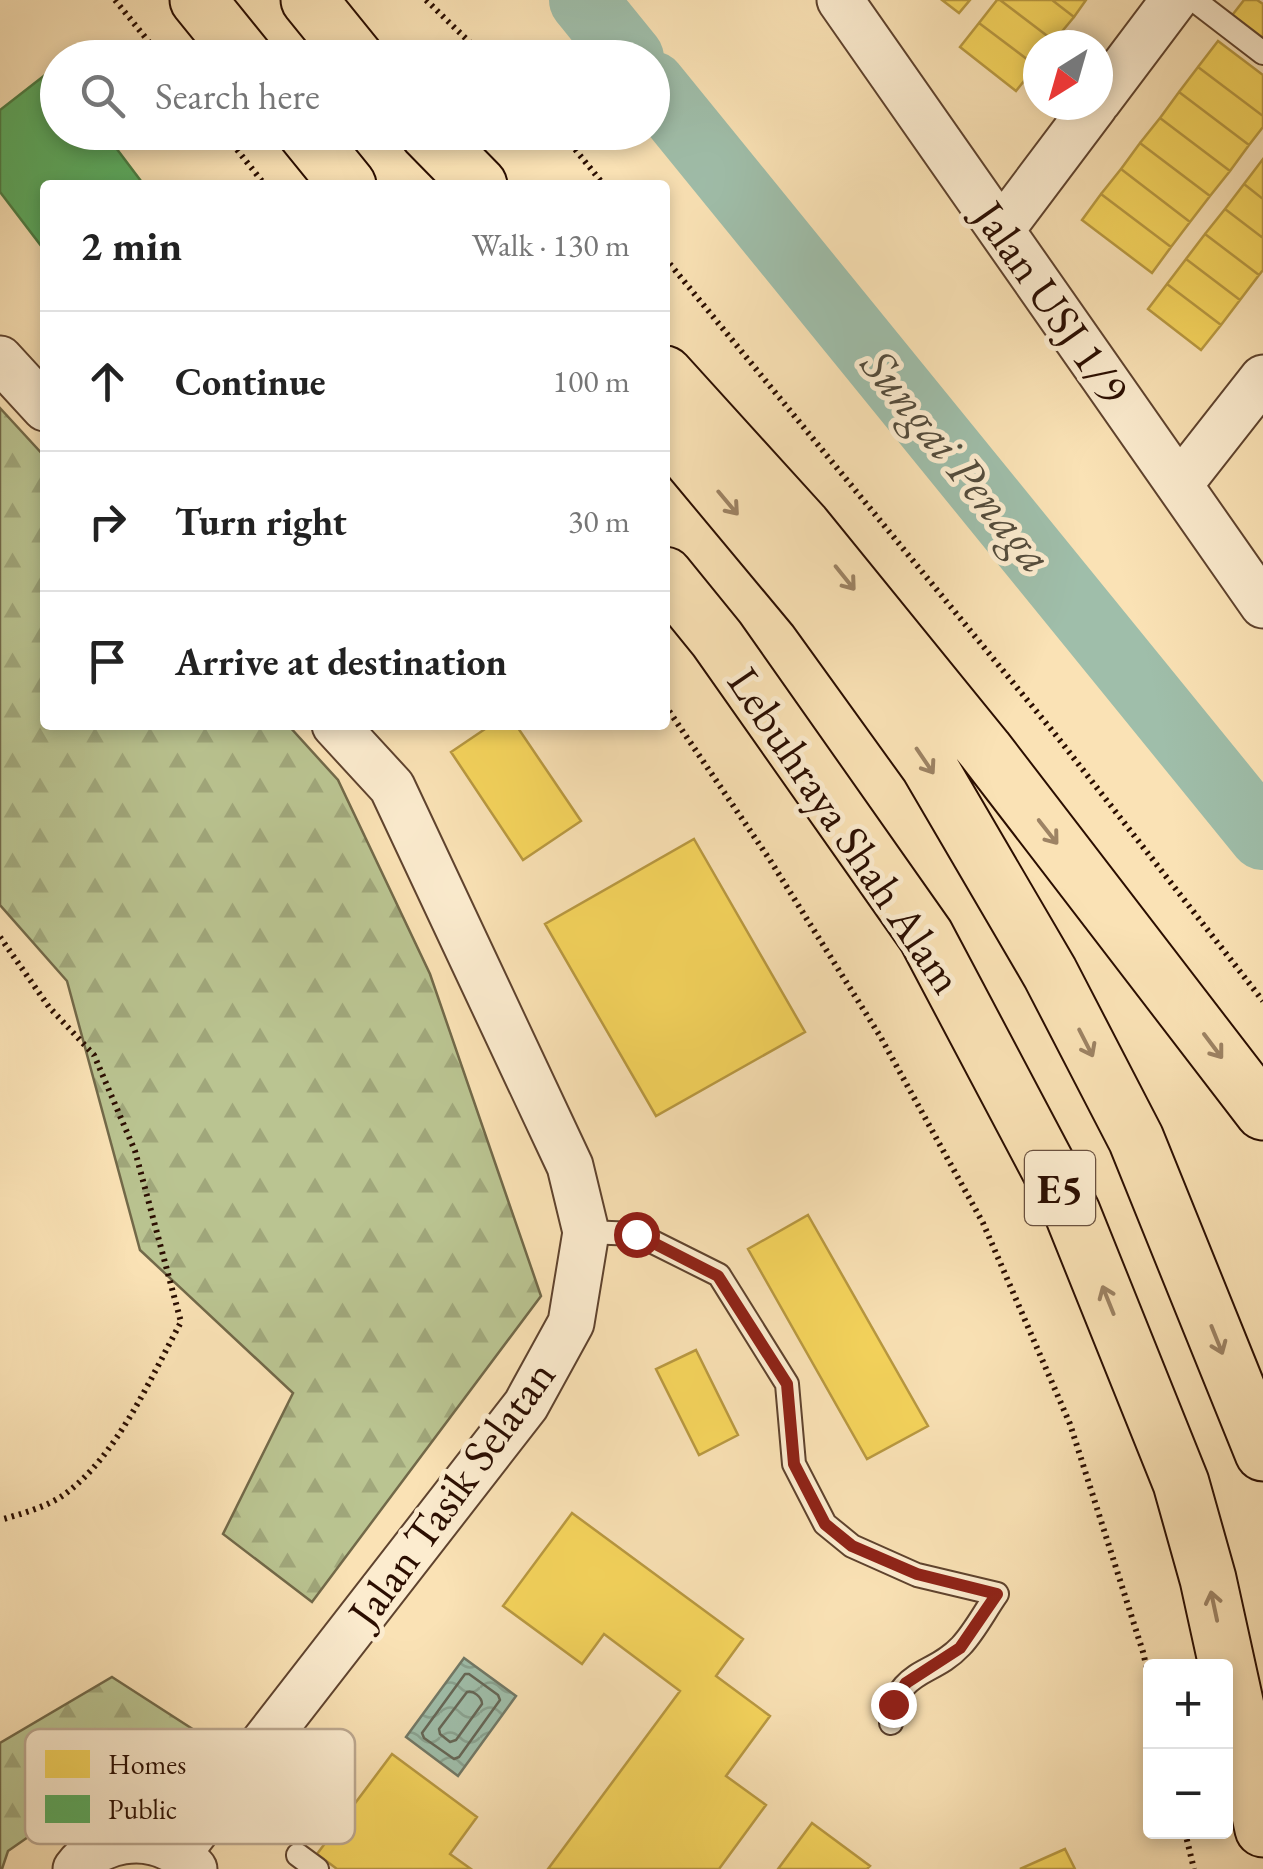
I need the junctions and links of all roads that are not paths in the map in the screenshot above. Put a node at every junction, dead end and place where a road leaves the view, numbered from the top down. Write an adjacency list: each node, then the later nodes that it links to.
1 (198, 0): 6 (highway)
2 (309, 0): 7 (highway)
3 (840, 0): 17 (street, Jalan USJ 1/9)
4 (1174, 0): 9 (street)
5 (1194, 0): 8 (lane)
6 (230, 40)
7 (341, 40)
8 (1263, 52)
9 (1113, 82)
10 (1084, 120): 17 (street)
11 (320, 150): 14 (highway)
12 (433, 150): 15 (highway)
13 (444, 150): 16 (highway)
14 (344, 180)
15 (458, 180)
16 (474, 180)
17 (1002, 230): 23 (street, Jalan USJ 1/9)
18 (0, 359): 21 (street)
19 (1263, 378): 23 (street)
20 (670, 380): 27 (highway, one-way to 27)
21 (40, 403)
22 (670, 434): 29 (highway, Lebuhraya Shah Alam / E5, one-way to 29)
23 (1179, 485): 25 (street, Jalan USJ 1/9)
24 (670, 581): 32 (highway, Lebuhraya Shah Alam / E5, one-way to 24)
25 (1263, 605)
26 (340, 730): 28 (street, Jalan Tasik Selatan)
27 (1263, 1112)
28 (586, 1232): 30 (lane); 31 (street, Jalan Tasik Selatan)
29 (1263, 1453)
30 (891, 1723)
31 (284, 1729)
32 (1261, 1829)
33 (111, 1844): 36 (street)
34 (157, 1844): 35 (street)
35 (186, 1861)
36 (76, 1869)

